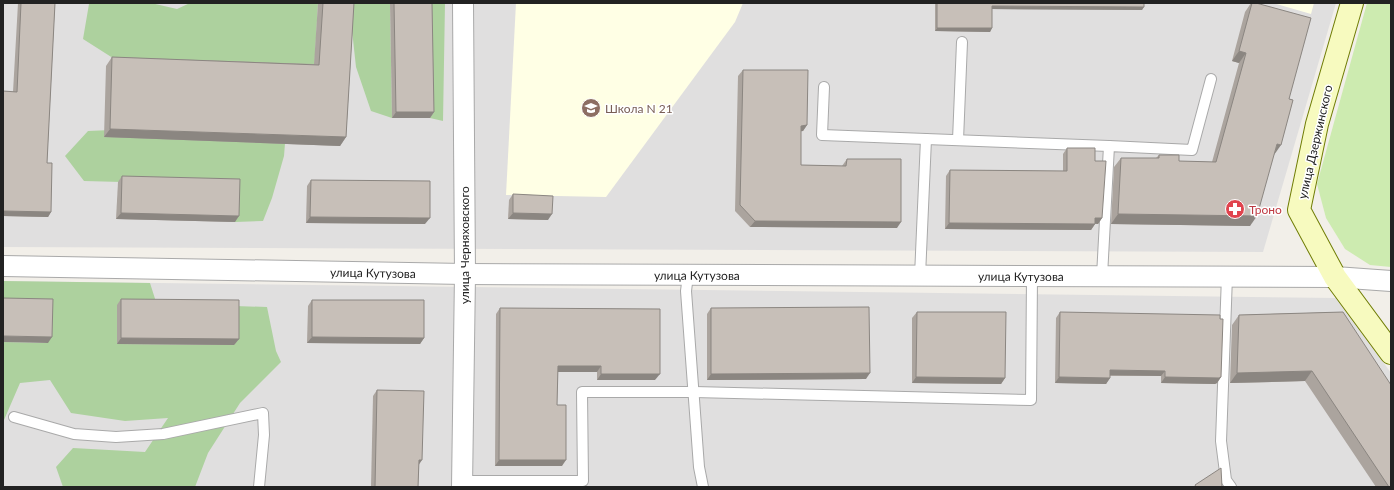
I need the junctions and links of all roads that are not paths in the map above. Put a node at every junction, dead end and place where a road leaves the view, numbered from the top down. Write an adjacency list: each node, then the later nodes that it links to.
1 (463, 3): 10 (street, улица Черняховского)
2 (1352, 3): 16 (street, улица Дзержинского)
3 (962, 42): 7 (lane)
4 (1211, 79): 8 (lane)
5 (824, 87): 6 (lane)
6 (926, 139): 7 (lane); 12 (lane)
7 (958, 140): 8 (lane)
8 (1109, 146): 14 (lane)
9 (3, 266): 10 (street, улица Кутузова)
10 (465, 274): 11 (street, улица Кутузова); 21 (street, улица Черняховского)
11 (688, 275): 12 (street, улица Кутузова); 19 (lane)
12 (920, 276): 13 (street, улица Кутузова)
13 (1032, 276): 14 (street, улица Кутузова); 19 (lane)
14 (1102, 276): 15 (street, улица Кутузова)
15 (1227, 276): 16 (street, улица Кутузова); 24 (lane)
16 (1335, 277): 17 (street, улица Кутузова); 18 (street, улица Дзержинского)
17 (1391, 281)
18 (1391, 352)
19 (694, 392): 21 (lane); 23 (lane)
20 (14, 417): 22 (lane)
21 (462, 484)
22 (259, 487)
23 (703, 487)
24 (1231, 487)

